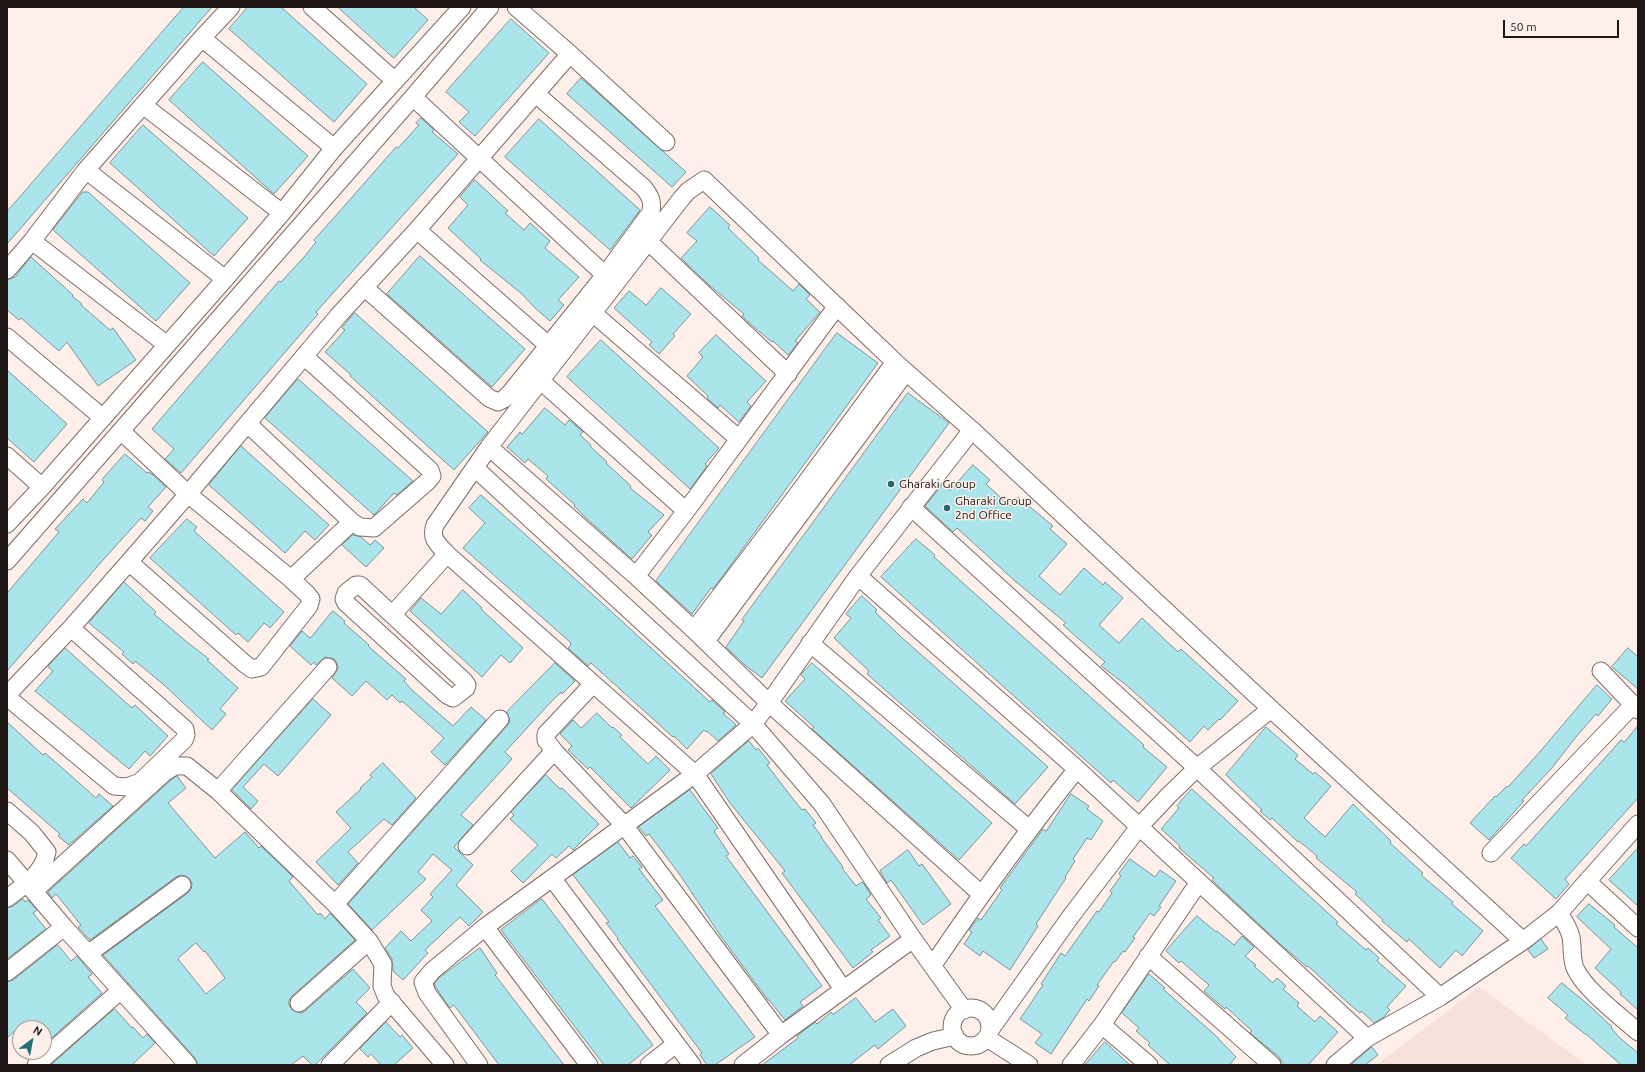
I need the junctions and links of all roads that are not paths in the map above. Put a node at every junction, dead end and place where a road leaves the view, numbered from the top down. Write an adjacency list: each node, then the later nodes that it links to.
1 (231, 7): 6 (street)
2 (312, 7): 10 (street)
3 (490, 7): 9 (street)
4 (516, 7): 8 (street)
5 (457, 9): 7 (street)
6 (202, 38): 13 (street); 17 (street)
7 (421, 52): 9 (street); 10 (street)
8 (570, 54): 11 (street); 16 (street)
9 (438, 67): 12 (street)
10 (394, 80): 14 (street)
11 (536, 94): 18 (street); 25 (street)
12 (413, 97): 15 (street); 18 (street)
13 (143, 105): 19 (street); 20 (street)
14 (360, 118): 15 (street); 17 (street)
15 (380, 135): 38 (street)
16 (666, 142)
17 (334, 148): 20 (street)
18 (479, 158): 21 (street); 25 (street)
19 (86, 170): 22 (street); 26 (street)
20 (282, 213): 26 (street)
21 (417, 230): 27 (street); 32 (street)
22 (32, 241): 24 (street); 31 (street)
23 (648, 241): 28 (street); 29 (street); 35 (street)
24 (7, 270)
25 (605, 275): 32 (street)
26 (225, 279): 31 (street)
27 (364, 287): 32 (street); 33 (street)
28 (837, 306): 34 (street); 35 (street)
29 (594, 314): 36 (street); 43 (street)
30 (7, 337): 39 (street)
31 (167, 345): 37 (street)
32 (549, 346)
33 (304, 356): 40 (street); 51 (street)
34 (901, 367): 41 (street); 61 (street)
35 (788, 374): 43 (street)
36 (541, 381): 44 (street); 50 (street)
37 (134, 382): 38 (street); 39 (street)
38 (152, 396): 42 (street)
39 (103, 418): 47 (street)
40 (248, 424): 48 (street); 51 (street)
41 (972, 430): 49 (street); 69 (street)
42 (121, 431): 48 (street); 54 (street)
43 (739, 439): 50 (street)
44 (489, 447): 46 (street); 56 (street)
45 (7, 456): 47 (street)
46 (475, 468): 53 (street); 71 (street)
47 (42, 487): 52 (street)
48 (188, 494): 55 (street); 58 (street)
49 (911, 508): 57 (street); 73 (street)
50 (686, 511): 56 (street)
51 (352, 522): 58 (street)
52 (7, 524)
53 (447, 554): 59 (street); 65 (street)
54 (7, 561)
55 (129, 562): 58 (street); 60 (street)
56 (636, 576): 61 (street)
57 (858, 576): 62 (street); 74 (street)
58 (291, 579)
59 (393, 614): 59 (street)
60 (71, 628): 66 (street); 66 (street)
61 (700, 635): 67 (street)
62 (810, 643): 67 (street); 81 (street)
63 (328, 667): 76 (street)
64 (1601, 671): 68 (street)
65 (593, 684): 72 (street); 75 (street)
66 (7, 696)
67 (769, 703): 71 (street); 90 (street)
68 (1635, 708): 83 (street)
69 (1271, 709): 73 (street); 98 (street)
70 (500, 719): 92 (street)
71 (753, 724): 75 (street); 97 (street)
72 (554, 751): 79 (street); 82 (street)
73 (1197, 768): 80 (street); 106 (street)
74 (1077, 769): 80 (street); 81 (street)
75 (694, 774): 79 (street); 105 (street)
76 (218, 791): 89 (street); 92 (street)
77 (7, 810): 89 (street)
78 (1638, 824): 86 (street)
79 (624, 825): 85 (street); 113 (street)
80 (1139, 827): 87 (street); 112 (street)
81 (1029, 829): 90 (street)
82 (467, 846)
83 (1491, 853)
84 (7, 860): 89 (street)
85 (552, 878): 95 (street); 116 (street)
86 (1587, 881): 93 (street); 96 (street)
87 (1200, 882): 101 (street); 115 (street)
88 (182, 886): 100 (street)
89 (31, 887): 91 (street); 94 (street)
90 (981, 894): 102 (street)
91 (7, 898)
92 (335, 904): 99 (street)
93 (1559, 913): 98 (street); 111 (street)
94 (64, 927): 100 (street); 103 (street)
95 (485, 927): 121 (street); 122 (street)
96 (1638, 928)
97 (913, 939): 102 (street); 105 (street)
98 (1523, 941): 106 (street)
99 (369, 942): 107 (street); 108 (street)
100 (88, 954): 104 (street)
101 (1148, 956): 110 (street); 130 (street)
102 (933, 964): 109 (street)
103 (7, 972)
104 (121, 990): 118 (street); 119 (street)
105 (843, 990): 113 (street)
106 (1440, 997): 115 (street)
107 (392, 1002): 117 (street); 120 (street)
108 (299, 1003)
109 (964, 1010): 112 (street); 114 (street)
110 (1102, 1025): 128 (street); 129 (street)
111 (1638, 1032)
112 (988, 1034): 114 (street); 127 (street)
113 (781, 1035): 125 (street)
114 (955, 1036): 126 (street)
115 (1367, 1038): 131 (street)
116 (676, 1044): 123 (street); 124 (street)
117 (437, 1062)
118 (36, 1065)
119 (188, 1065)
120 (330, 1065)
121 (479, 1065)
122 (589, 1065)
123 (649, 1065)
124 (692, 1065)
125 (743, 1065)
126 (889, 1065)
127 (1029, 1065)
128 (1071, 1065)
129 (1149, 1065)
130 (1272, 1065)
131 (1335, 1065)

